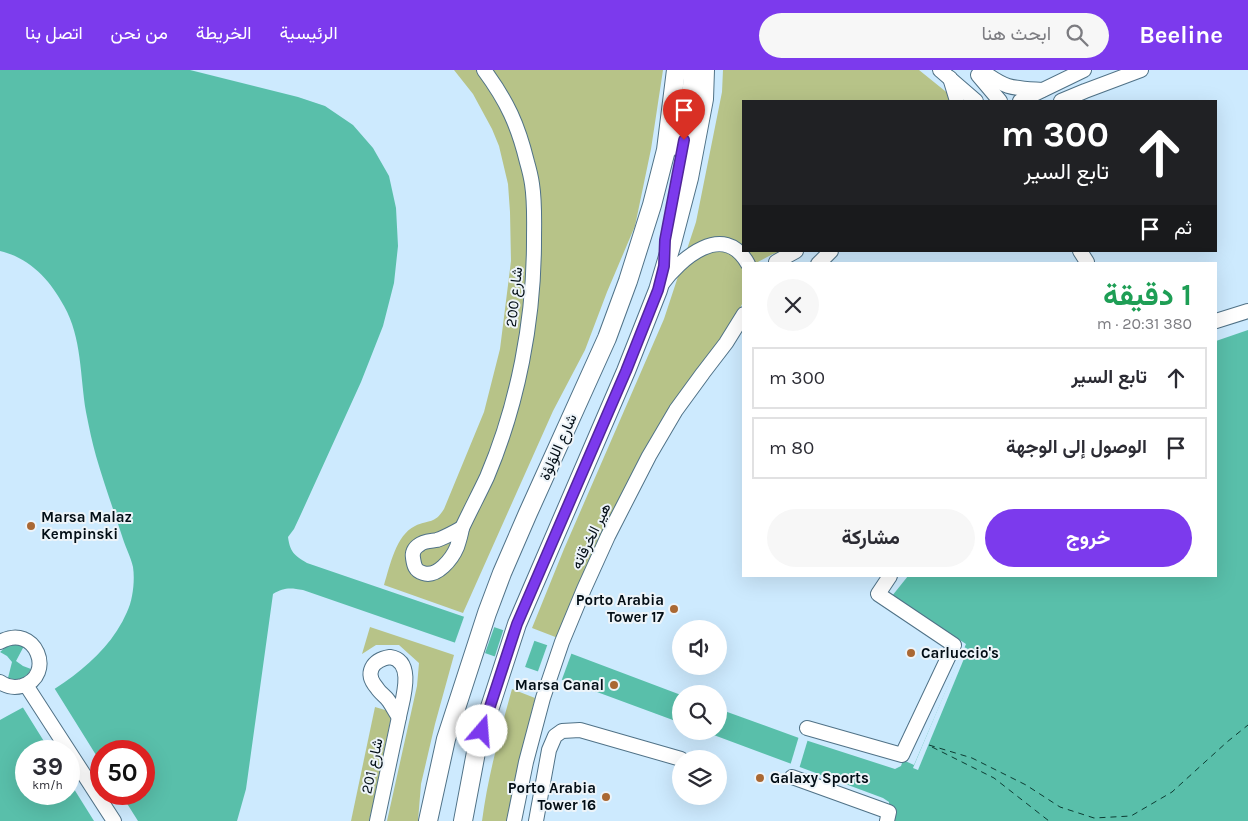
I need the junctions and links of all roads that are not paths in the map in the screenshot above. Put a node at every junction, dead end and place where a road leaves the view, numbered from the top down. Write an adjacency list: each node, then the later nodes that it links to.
1 (484, 70): 31 (street, شارع 200)
2 (676, 70): 42 (main road, شارع اللؤلؤة)
3 (693, 70): 24 (main road)
4 (705, 70): 13 (main road)
5 (712, 70): 13 (main road)
6 (974, 70): 16 (street)
7 (981, 70): 12 (street)
8 (1084, 70): 11 (street)
9 (1141, 70): 18 (street)
10 (945, 74): 14 (street); 15 (street)
11 (1058, 76): 12 (street)
12 (1042, 90): 17 (street)
13 (704, 100): 24 (main road)
14 (957, 100)
15 (975, 100)
16 (999, 100)
17 (1022, 100)
18 (1064, 100)
19 (794, 252): 22 (street)
20 (830, 252): 23 (street)
21 (746, 262): 25 (street)
22 (779, 262)
23 (820, 262)
24 (664, 266): 25 (main road)
25 (658, 290): 43 (main road)
26 (1248, 311): 28 (street)
27 (742, 317): 30 (street, هير الخرقانه)
28 (1217, 321)
29 (742, 331): 30 (street, هير الخرقانه)
30 (726, 343): 44 (street, هير الخرقانه)
31 (462, 528)
32 (889, 577): 37 (street)
33 (0, 642): 35 (street)
34 (0, 682): 35 (street)
35 (26, 685): 40 (street)
36 (399, 717): 41 (street, شارع 201)
37 (807, 728)
38 (672, 756): 45 (street)
39 (792, 777): 46 (street)
40 (114, 821)
41 (377, 821)
42 (428, 821)
43 (463, 821)
44 (514, 821)
45 (536, 821)
46 (887, 821)

